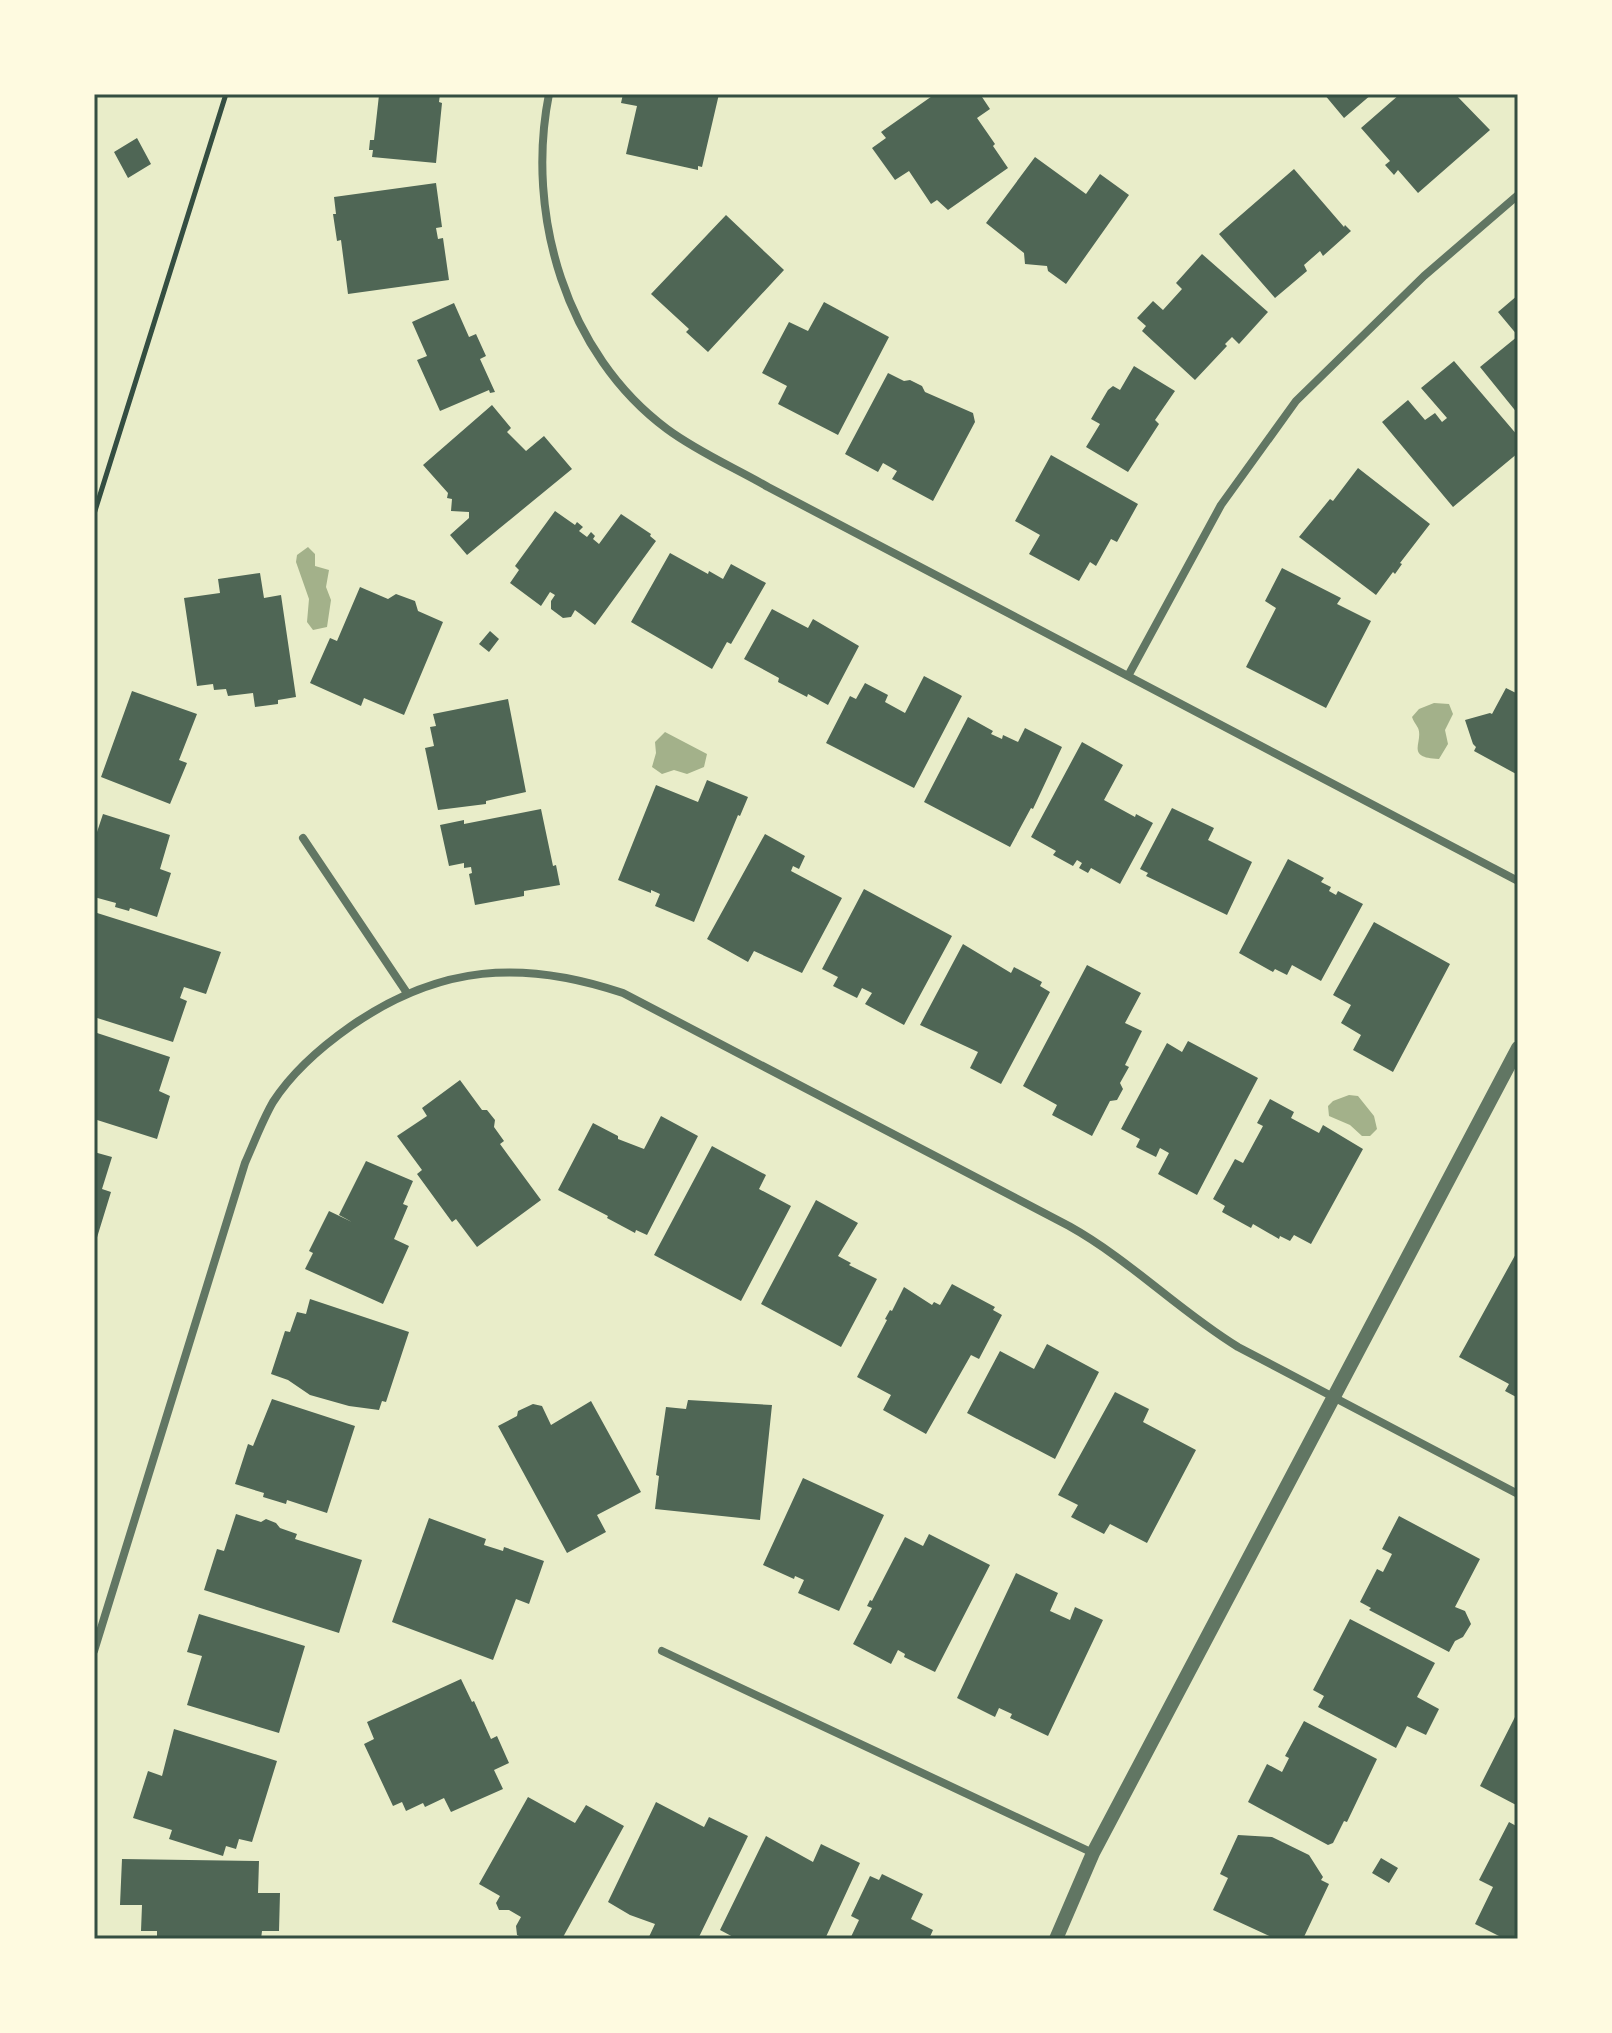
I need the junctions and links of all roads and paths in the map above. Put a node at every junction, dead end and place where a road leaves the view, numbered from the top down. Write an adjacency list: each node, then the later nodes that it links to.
1 (226, 94): 4 (path)
2 (549, 94): 5 (street)
3 (1518, 195): 5 (street)
4 (94, 514)
5 (1128, 676): 7 (street)
6 (303, 838): 8 (street)
7 (1518, 881)
8 (407, 993): 10 (street); 12 (street)
9 (1518, 1048): 10 (street)
10 (1333, 1396): 11 (street); 14 (street)
11 (1518, 1494)
12 (94, 1651)
13 (662, 1651): 14 (street)
14 (1093, 1853): 15 (street)
15 (1056, 1939)

